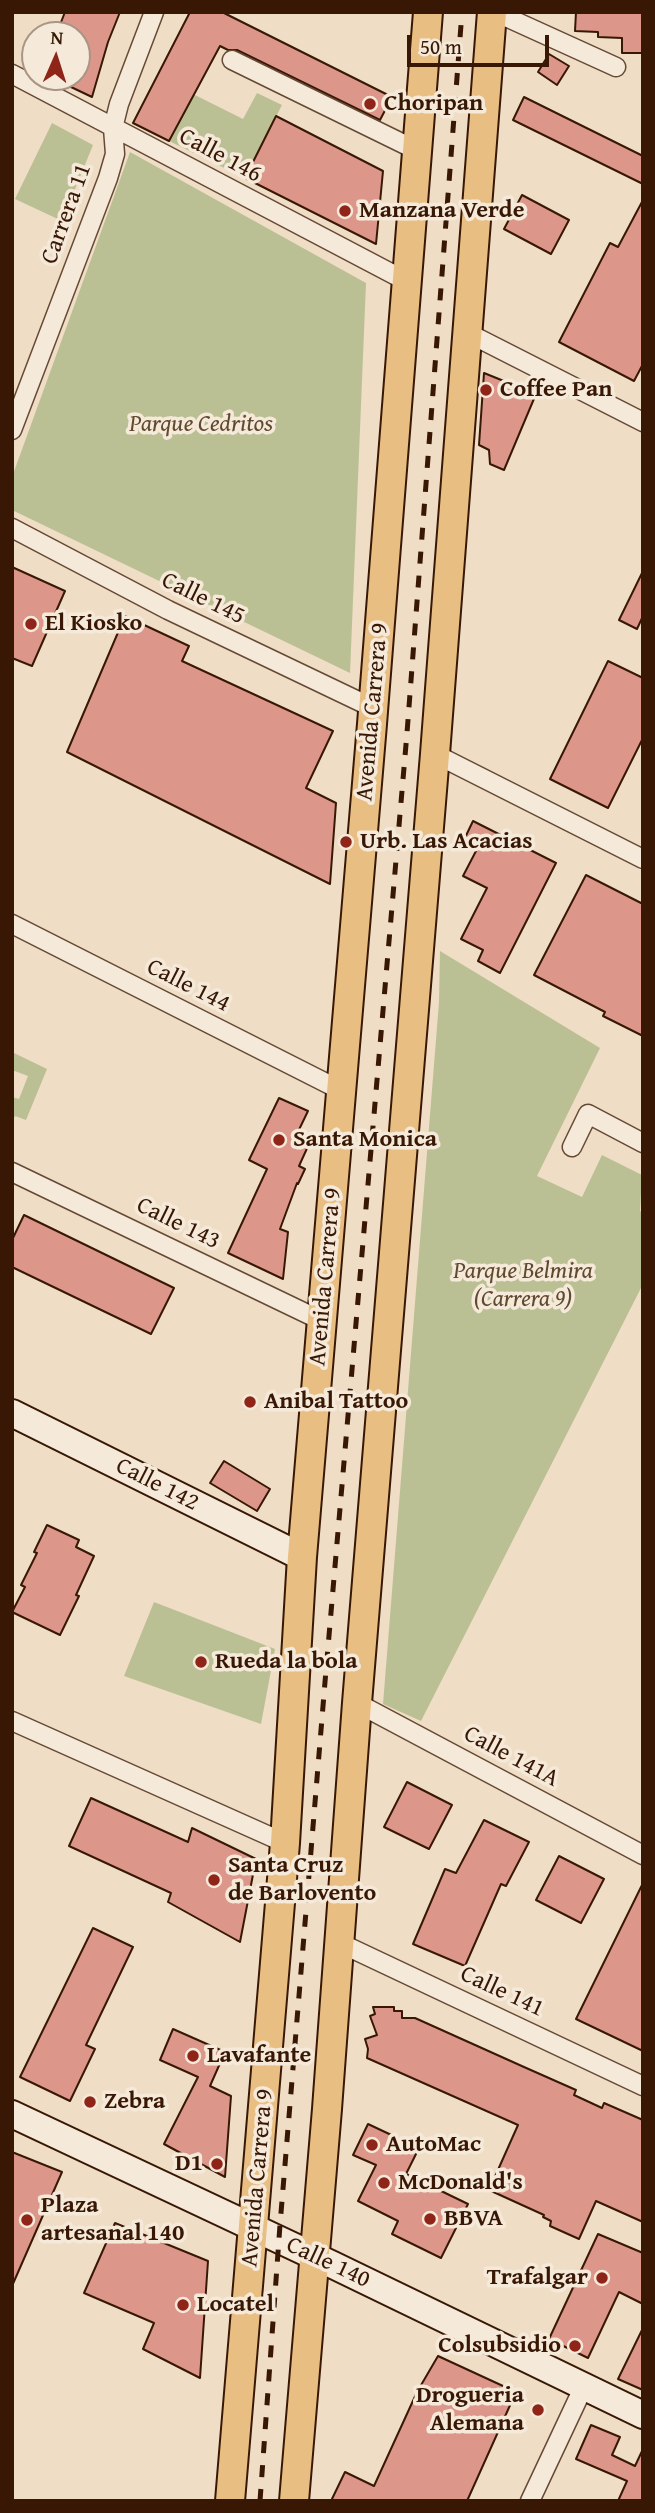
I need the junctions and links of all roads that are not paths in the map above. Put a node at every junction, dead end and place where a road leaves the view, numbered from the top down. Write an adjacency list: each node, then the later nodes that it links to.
1 (154, 12): 7 (street, Carrera 11)
2 (428, 12): 8 (main road, Avenida Carrera 9)
3 (494, 12): 5 (street); 10 (main road)
4 (232, 60): 8 (street)
5 (617, 66)
6 (12, 74): 7 (street, Calle 146)
7 (113, 128): 9 (street, Calle 146); 12 (street, Carrera 11)
8 (418, 151): 9 (main road, Avenida Carrera 9)
9 (406, 281): 14 (main road, Avenida Carrera 9)
10 (468, 333): 11 (street); 15 (main road)
11 (643, 422)
12 (12, 430)
13 (12, 528): 14 (street, Calle 145)
14 (373, 708): 18 (main road, Avenida Carrera 9)
15 (435, 754): 16 (street); 25 (main road)
16 (643, 859)
17 (12, 924): 18 (street, Calle 144)
18 (342, 1091): 22 (main road, Avenida Carrera 9)
19 (643, 1143): 20 (street)
20 (572, 1147)
21 (12, 1172): 22 (street, Calle 143)
22 (322, 1321): 24 (main road, Avenida Carrera 9)
23 (12, 1413): 24 (street, Calle 142)
24 (302, 1557): 27 (main road, Avenida Carrera 9)
25 (357, 1703): 28 (street, Calle 141A); 29 (main road)
26 (12, 1721): 27 (street)
27 (285, 1843): 32 (main road, Avenida Carrera 9)
28 (643, 1855)
29 (340, 1943): 30 (street, Calle 141); 33 (main road)
30 (643, 2086)
31 (12, 2115): 32 (street, Calle 140)
32 (254, 2228): 33 (street, Calle 140); 36 (main road, Avenida Carrera 9)
33 (315, 2256): 34 (street, Calle 140); 37 (main road)
34 (584, 2386): 35 (street, Calle 140); 38 (street)
35 (643, 2415)
36 (230, 2501)
37 (294, 2501)
38 (530, 2501)

